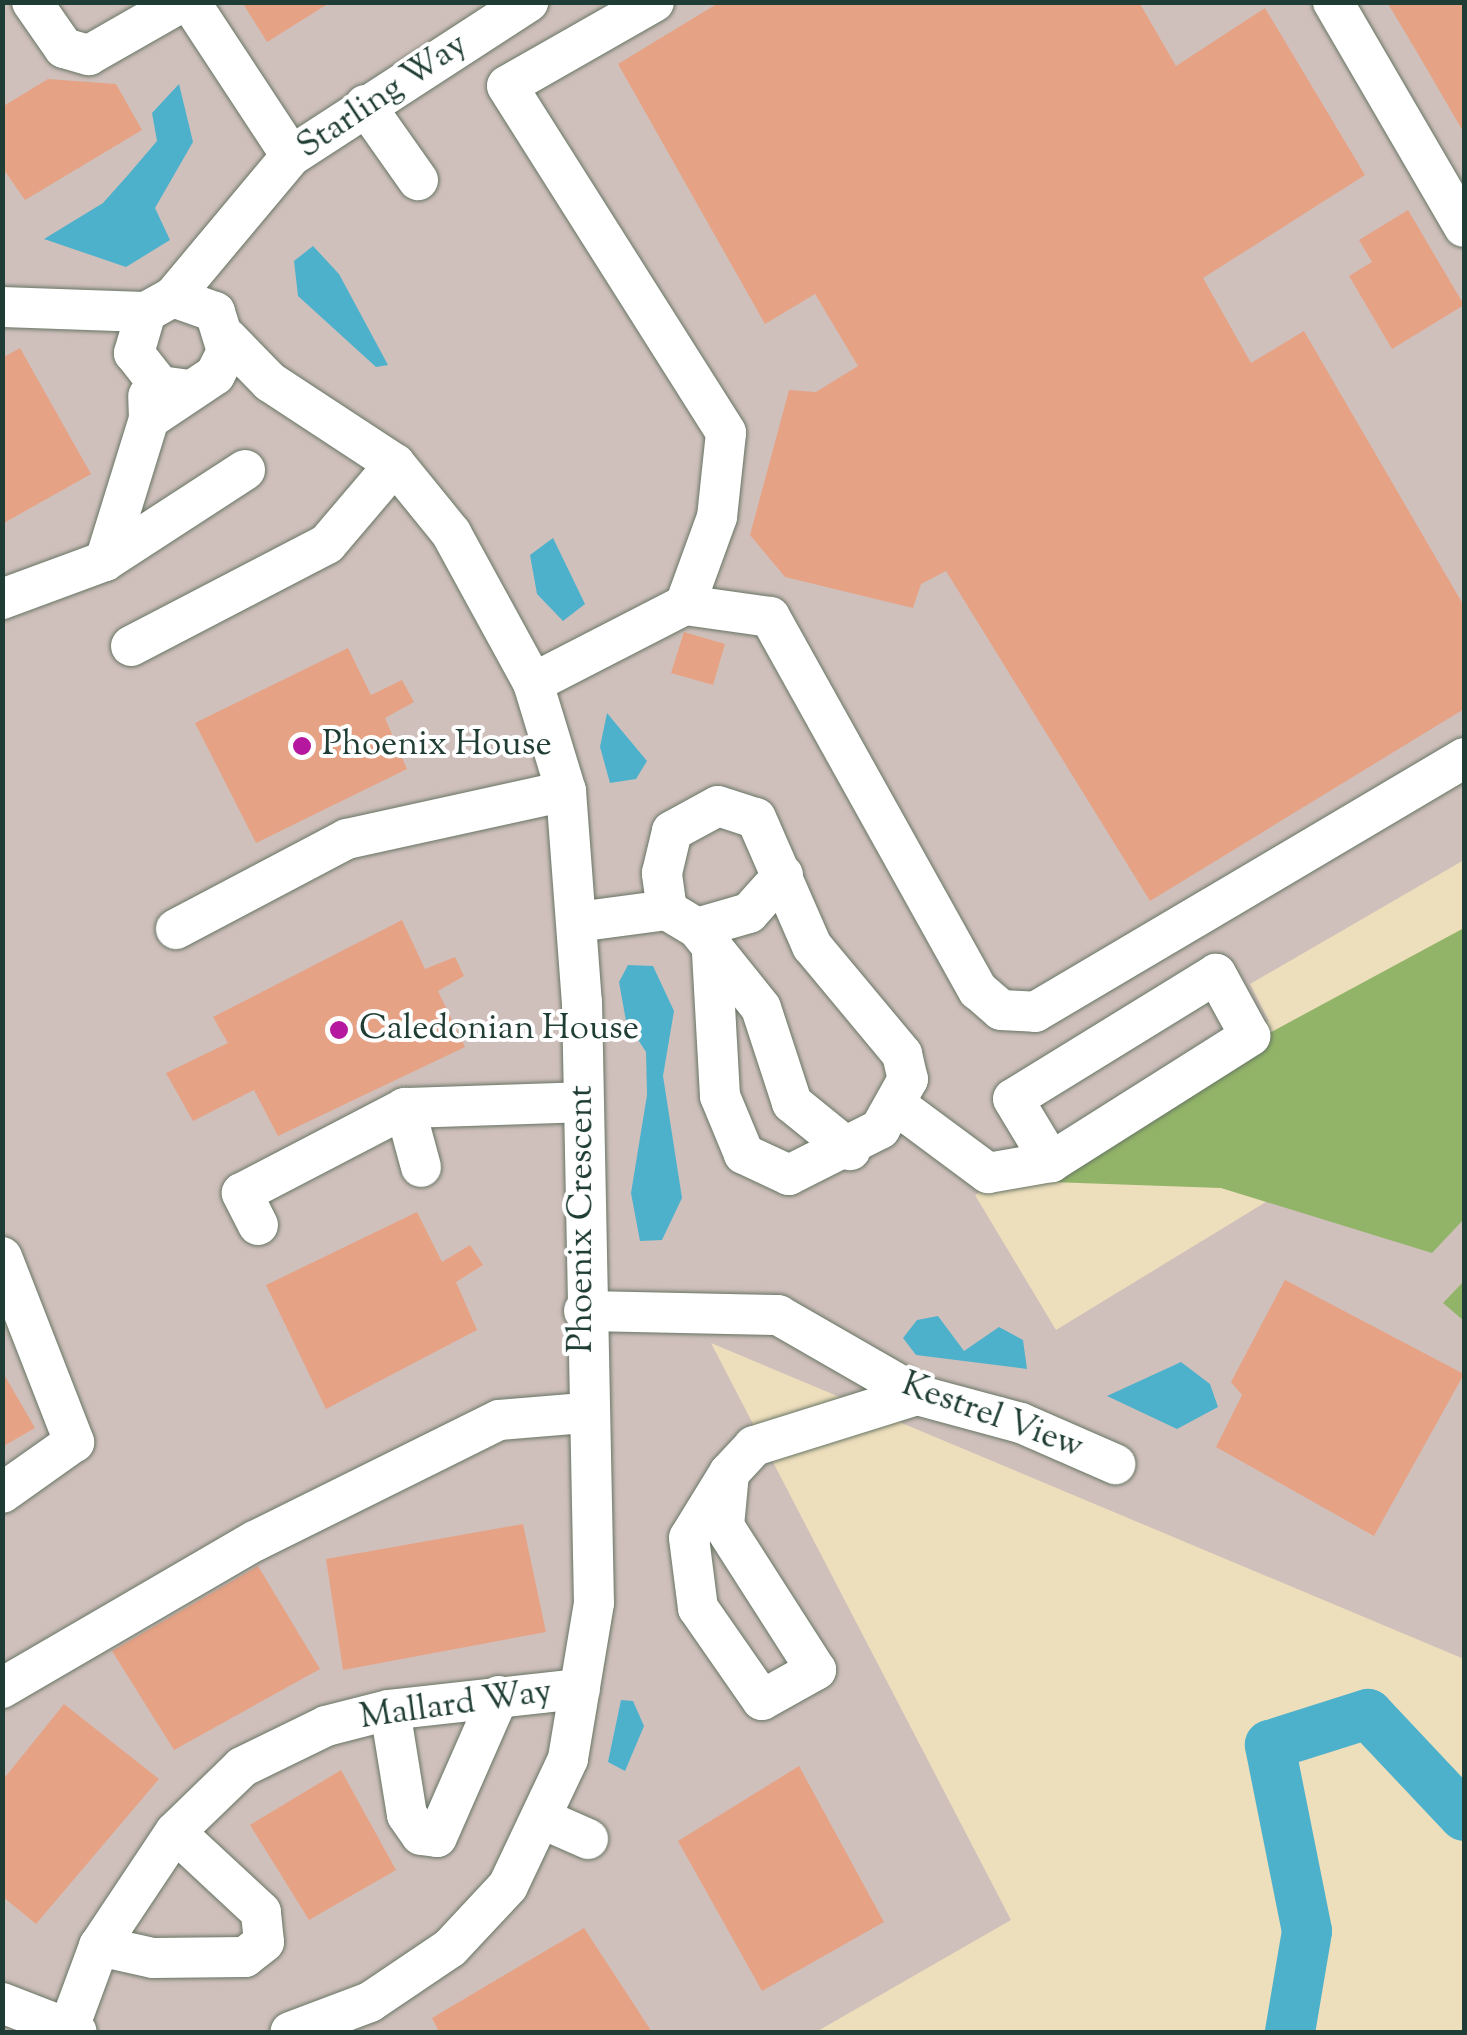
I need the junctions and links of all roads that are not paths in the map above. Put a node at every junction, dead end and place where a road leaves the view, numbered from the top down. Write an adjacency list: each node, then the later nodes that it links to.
1 (32, 2): 2 (street)
2 (182, 2)
3 (190, 2): 8 (street)
4 (528, 2): 7 (street, Starling Way)
5 (654, 2): 22 (street)
6 (1333, 2): 10 (street)
7 (365, 106): 8 (street, Starling Way); 9 (street)
8 (291, 156): 11 (street, Starling Way)
9 (418, 180)
10 (1464, 227)
11 (216, 255): 12 (street, Starling Way); 15 (street)
12 (159, 305): 14 (street); 15 (street); 16 (street)
13 (2, 307): 14 (street)
14 (64, 312): 16 (street)
15 (212, 354): 16 (street); 17 (street); 18 (street, Phoenix Crescent)
16 (141, 365): 17 (street)
17 (149, 419): 20 (street)
18 (395, 464): 23 (street); 24 (street, Phoenix Crescent)
19 (246, 470): 20 (street)
20 (105, 560): 21 (street)
21 (2, 600)
22 (685, 605): 24 (street); 25 (street)
23 (131, 646)
24 (533, 682): 26 (street, Phoenix Crescent)
25 (1464, 758)
26 (566, 791): 28 (street, Phoenix Crescent); 29 (street)
27 (782, 876): 30 (street); 30 (street); 32 (street)
28 (578, 922): 30 (street); 31 (street, Phoenix Crescent)
29 (176, 929)
30 (692, 930): 34 (street); 34 (street)
31 (582, 1102): 33 (street); 39 (street, Phoenix Crescent)
32 (899, 1107): 34 (street); 35 (street)
33 (405, 1108): 36 (street); 37 (street)
34 (850, 1150)
35 (1051, 1162): 35 (street)
36 (420, 1167)
37 (258, 1226)
38 (2, 1257): 44 (street)
39 (584, 1311): 40 (street, Kestrel View); 41 (street, Phoenix Crescent)
40 (917, 1395): 42 (street, Kestrel View); 43 (street)
41 (584, 1413): 45 (street); 46 (street, Phoenix Crescent)
42 (1115, 1464)
43 (729, 1473): 43 (street)
44 (2, 1493)
45 (2, 1688)
46 (580, 1689): 47 (street, Mallard Way); 49 (street, Phoenix Crescent)
47 (500, 1696): 48 (street, Mallard Way); 48 (street)
48 (390, 1710): 50 (street, Mallard Way)
49 (546, 1820): 51 (street); 55 (street, Phoenix Crescent)
50 (175, 1832): 52 (street, Mallard Way); 52 (street)
51 (588, 1839)
52 (98, 1946): 54 (street, Mallard Way)
53 (2, 2003): 54 (street)
54 (72, 2031)
55 (290, 2032)

